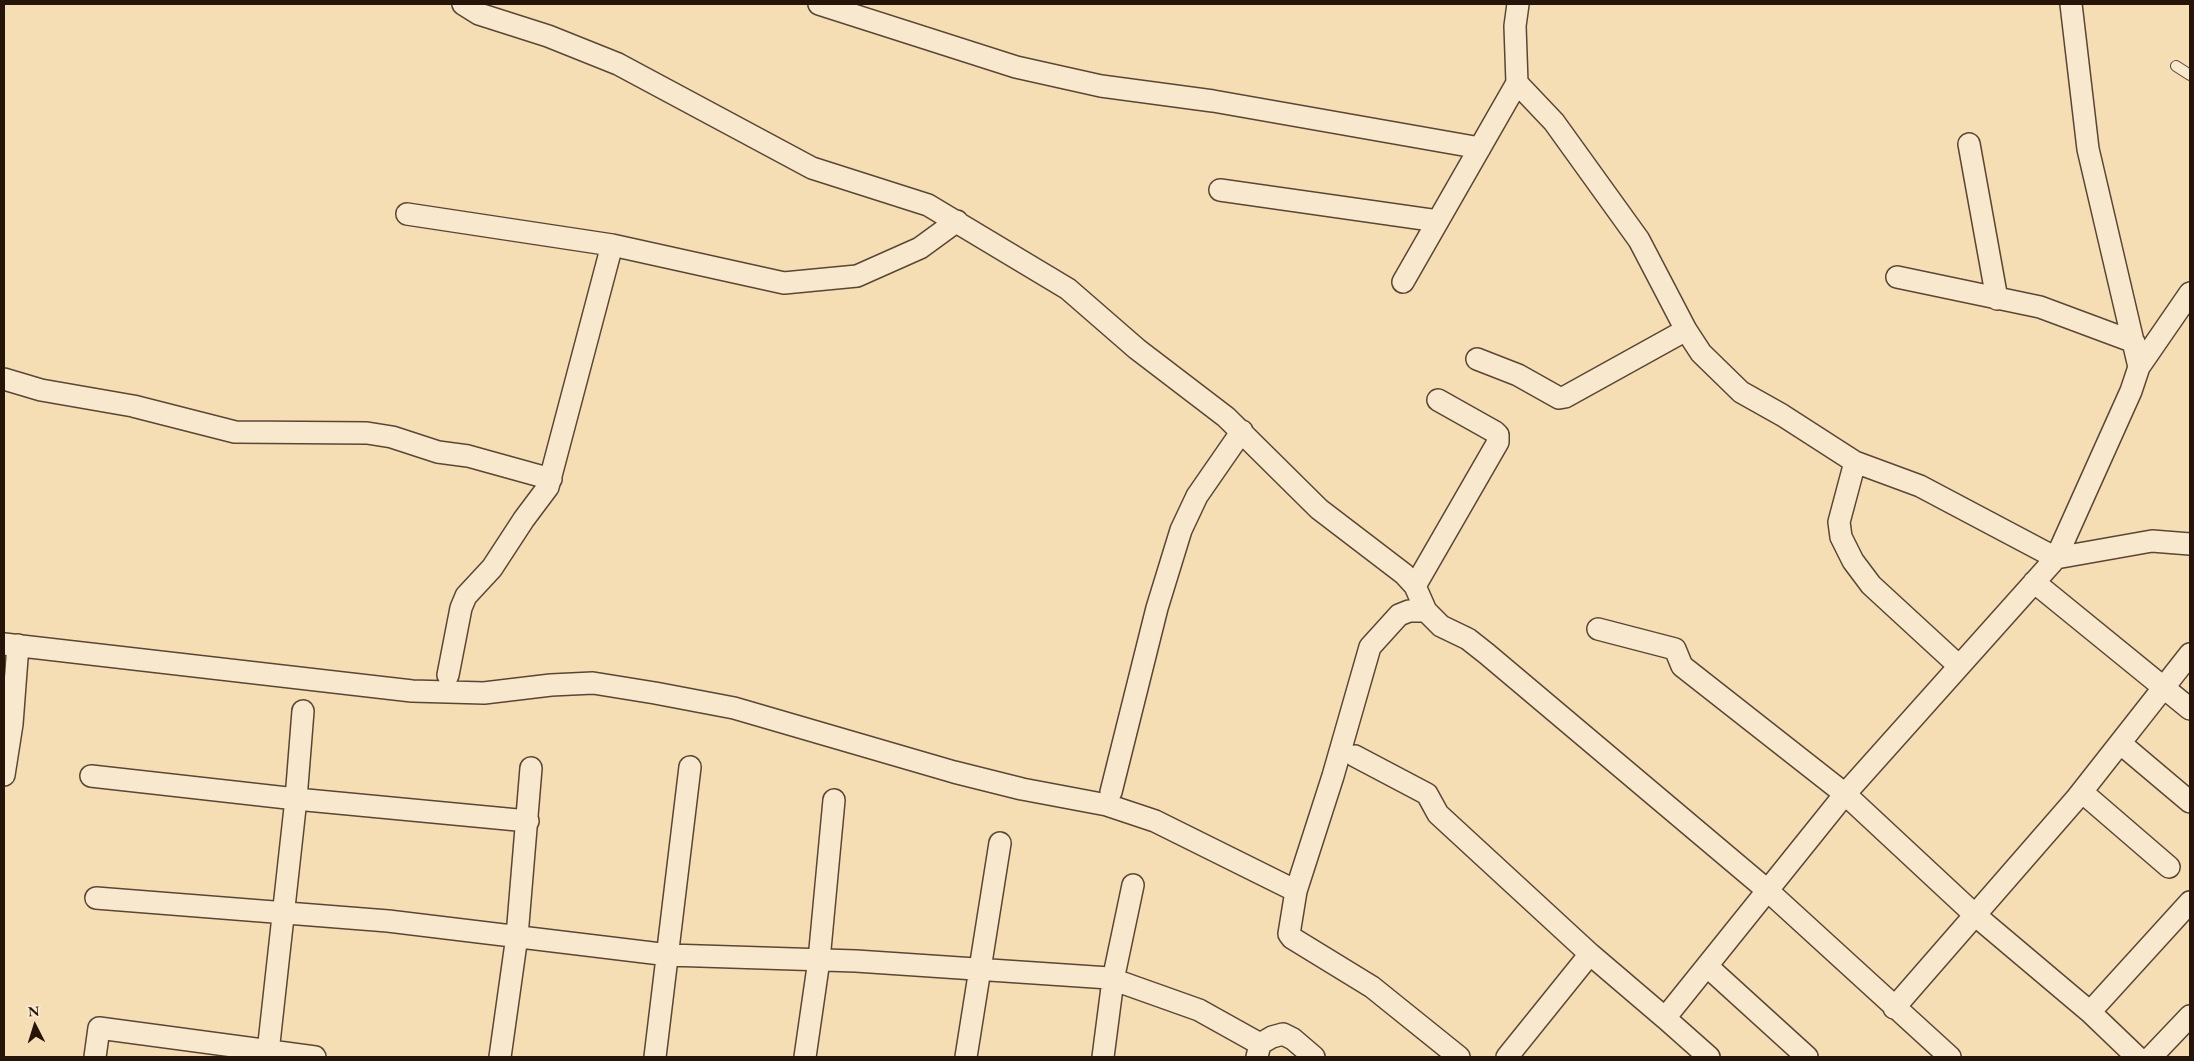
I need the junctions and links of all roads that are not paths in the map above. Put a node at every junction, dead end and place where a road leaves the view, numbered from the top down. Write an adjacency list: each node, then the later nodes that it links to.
1 (463, 4): 12 (street)
2 (819, 4): 9 (street)
3 (1518, 4): 7 (street)
4 (2071, 4): 20 (street)
5 (2176, 66): 6 (lane)
6 (2190, 75)
7 (1517, 83): 9 (street); 19 (street)
8 (1970, 144): 18 (street)
9 (1480, 148): 13 (street)
10 (1220, 190): 13 (street)
11 (407, 214): 14 (street)
12 (957, 221): 14 (street); 25 (street)
13 (1438, 221): 16 (street)
14 (612, 245): 27 (street)
15 (1897, 277): 18 (street)
16 (1403, 282)
17 (2190, 293): 22 (street)
18 (1997, 299): 20 (street)
19 (1686, 330): 21 (street); 26 (street)
20 (2134, 342): 22 (street)
21 (1477, 359)
22 (2139, 367): 29 (street)
23 (4, 379): 27 (street)
24 (1438, 400): 31 (street)
25 (1242, 431): 31 (street); 47 (street)
26 (1855, 462): 29 (street); 36 (street)
27 (551, 479): 37 (street)
28 (2190, 544): 29 (street)
29 (2056, 558): 30 (street)
30 (2034, 582): 36 (street); 38 (street)
31 (1415, 586): 32 (street)
32 (1426, 612): 57 (street); 58 (street)
33 (1598, 629): 49 (street)
34 (11, 644): 45 (street); 57 (street)
35 (2190, 654): 38 (street)
36 (1959, 666): 49 (street)
37 (448, 675)
38 (2164, 687): 39 (street); 41 (street)
39 (2190, 709)
40 (304, 711): 50 (street)
41 (2120, 743): 48 (street); 52 (street)
42 (1355, 756): 65 (street)
43 (690, 767): 64 (street)
44 (531, 768): 53 (street)
45 (4, 775)
46 (91, 776): 50 (street)
47 (1111, 792)
48 (2082, 792): 55 (street); 62 (street)
49 (1845, 794): 58 (street); 62 (street)
50 (296, 799): 53 (street); 61 (street)
51 (834, 800): 66 (street)
52 (2190, 802)
53 (528, 821): 63 (street)
54 (1000, 843): 68 (street)
55 (2169, 866)
56 (1133, 885): 69 (street)
57 (1296, 890): 84 (street)
58 (1766, 890): 67 (street); 70 (street)
59 (96, 898): 61 (street)
60 (2190, 902): 71 (street)
61 (284, 912): 63 (street); 75 (street)
62 (1976, 914): 70 (street); 71 (street)
63 (517, 936): 64 (street); 78 (street)
64 (669, 954): 66 (street); 79 (street)
65 (1590, 954): 73 (street); 85 (street)
66 (819, 960): 68 (street); 80 (street)
67 (1708, 967): 73 (street); 87 (street)
68 (978, 970): 69 (street); 81 (street)
69 (1113, 980): 74 (street); 82 (street)
70 (1894, 1008): 88 (street)
71 (2090, 1012): 89 (street)
72 (2190, 1016): 90 (street)
73 (1665, 1018): 86 (street)
74 (1258, 1051): 83 (street)
75 (268, 1052): 76 (street); 77 (street)
76 (94, 1057)
77 (315, 1057)
78 (500, 1057)
79 (655, 1057)
80 (805, 1057)
81 (966, 1057)
82 (1103, 1057)
83 (1314, 1057)
84 (1459, 1057)
85 (1507, 1057)
86 (1709, 1057)
87 (1806, 1057)
88 (1950, 1057)
89 (2137, 1057)
90 (2151, 1057)

